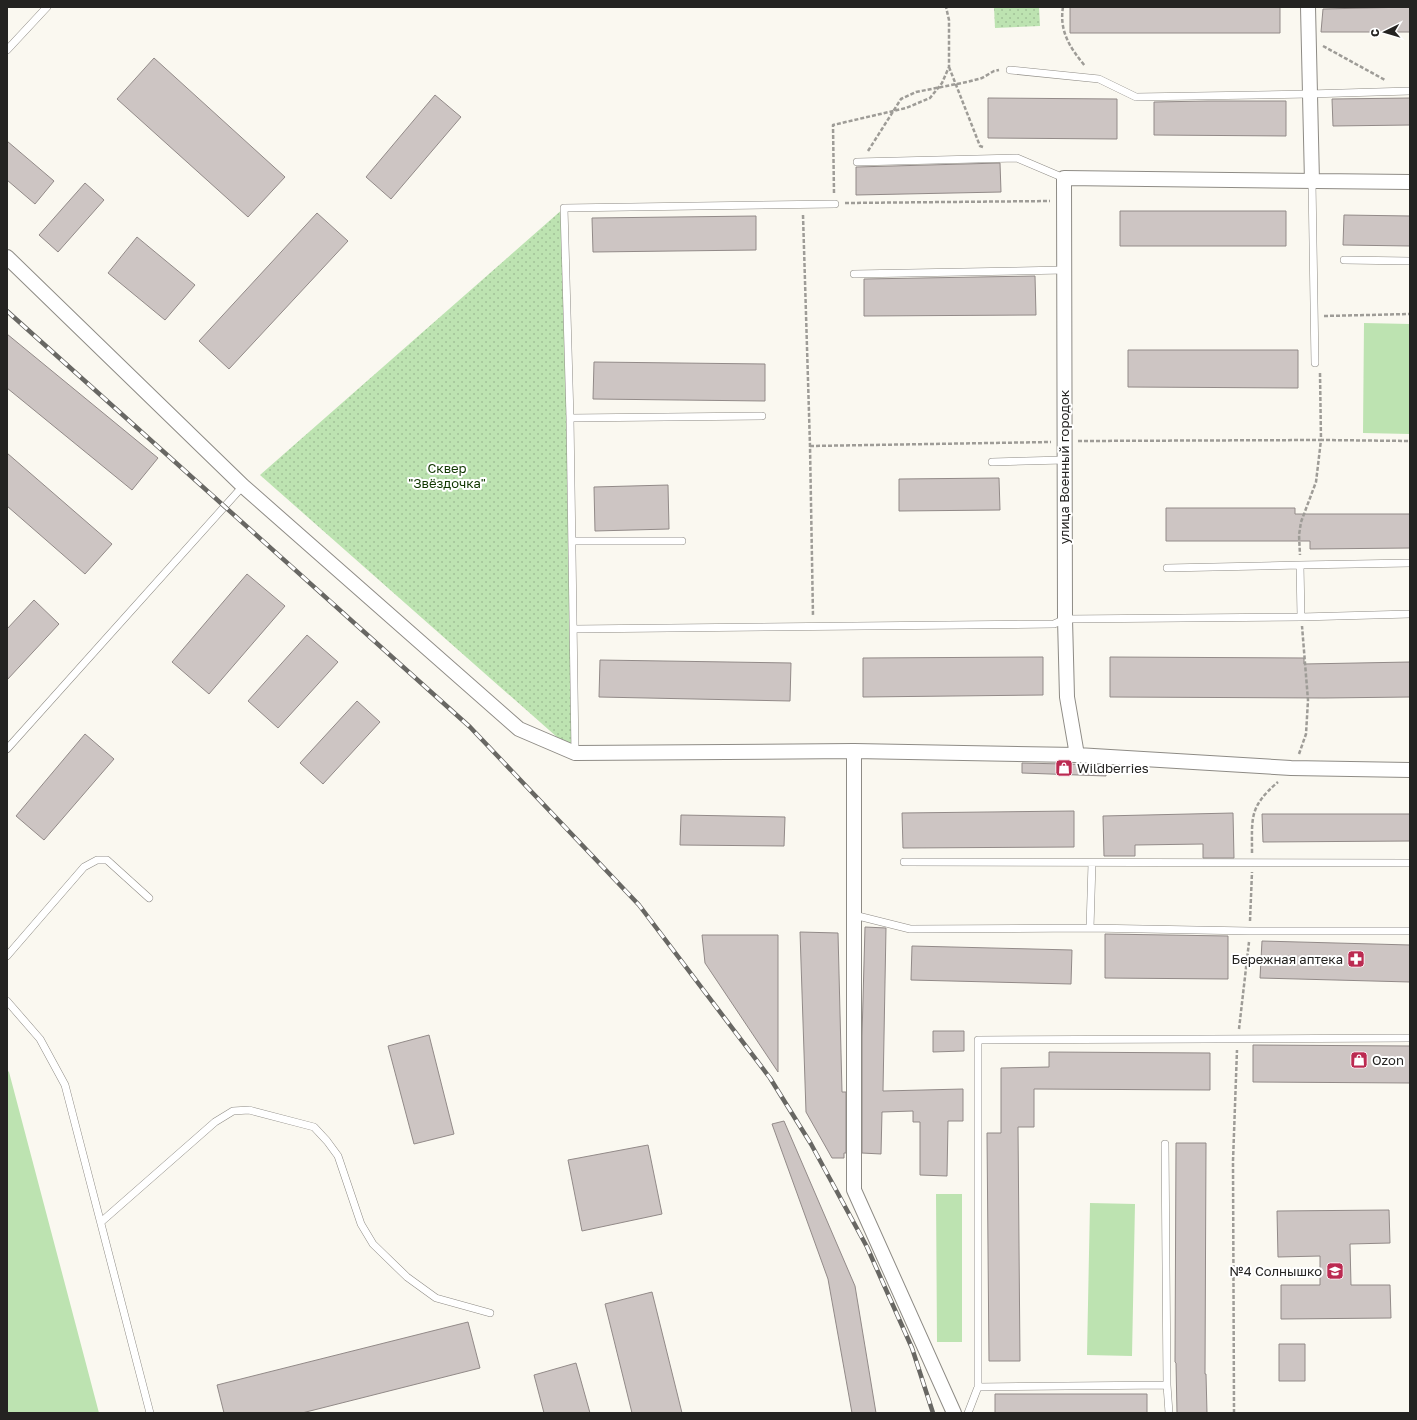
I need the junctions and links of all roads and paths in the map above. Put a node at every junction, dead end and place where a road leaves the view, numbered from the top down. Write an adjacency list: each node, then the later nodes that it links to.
1 (48, 7): 6 (lane)
2 (946, 7): 7 (path)
3 (1063, 7): 9 (path)
4 (1308, 7): 13 (street)
5 (1321, 45): 12 (path)
6 (7, 50)
7 (949, 67): 10 (path); 11 (path)
8 (1010, 70): 9 (lane); 10 (path)
9 (1099, 79): 13 (lane)
10 (956, 84): 11 (path); 15 (path)
11 (938, 87): 14 (path); 14 (path)
12 (1407, 91): 13 (lane)
13 (1309, 94): 18 (street)
14 (894, 110): 16 (path); 22 (path)
15 (1000, 158): 16 (lane); 17 (lane)
16 (857, 162)
17 (1064, 178): 18 (street); 26 (street, улица Военный городок)
18 (1312, 182): 19 (street); 30 (lane)
19 (1410, 182)
20 (1053, 201): 22 (path)
21 (803, 204): 22 (lane); 33 (lane); 47 (path)
22 (834, 204)
23 (7, 257): 38 (street)
24 (1344, 260): 25 (lane)
25 (1410, 261)
26 (1064, 270): 27 (lane); 36 (street, улица Военный городок)
27 (854, 274)
28 (1410, 314): 29 (path)
29 (1319, 316)
30 (1315, 363)
31 (1320, 370): 34 (path)
32 (762, 416): 33 (lane)
33 (570, 418): 40 (lane)
34 (1321, 440): 35 (path); 42 (path)
35 (1410, 441)
36 (1064, 460): 37 (lane); 46 (street, улица Военный городок)
37 (992, 462)
38 (243, 486): 49 (lane); 51 (street)
39 (682, 541): 40 (lane)
40 (572, 542): 48 (lane)
41 (1410, 563): 42 (lane)
42 (1300, 565): 43 (lane); 45 (lane)
43 (1167, 568)
44 (1410, 614): 45 (lane)
45 (1301, 617): 46 (lane); 53 (path)
46 (1064, 619): 47 (lane); 52 (street, улица Военный городок)
47 (813, 626): 48 (lane)
48 (574, 629): 51 (lane)
49 (7, 749)
50 (854, 751): 51 (street); 52 (street); 60 (street)
51 (575, 753)
52 (1077, 755): 53 (street)
53 (1291, 768): 54 (street); 57 (path)
54 (1410, 770)
55 (904, 862): 56 (lane)
56 (1092, 863): 57 (lane); 61 (lane)
57 (1252, 863): 58 (lane); 62 (path)
58 (1410, 863)
59 (149, 898): 64 (lane)
60 (854, 915): 61 (lane); 74 (street)
61 (1090, 928): 62 (lane)
62 (1250, 931): 63 (lane); 67 (path)
63 (1410, 931)
64 (7, 956)
65 (7, 1001): 69 (lane)
66 (1410, 1038): 67 (lane)
67 (1237, 1040): 72 (lane); 77 (path)
68 (1165, 1144): 71 (lane)
69 (101, 1222): 70 (lane); 73 (lane)
70 (490, 1312)
71 (1167, 1385): 72 (lane); 76 (lane)
72 (978, 1387): 75 (lane)
73 (150, 1413)
74 (954, 1413)
75 (968, 1413)
76 (1168, 1413)
77 (1234, 1413)

